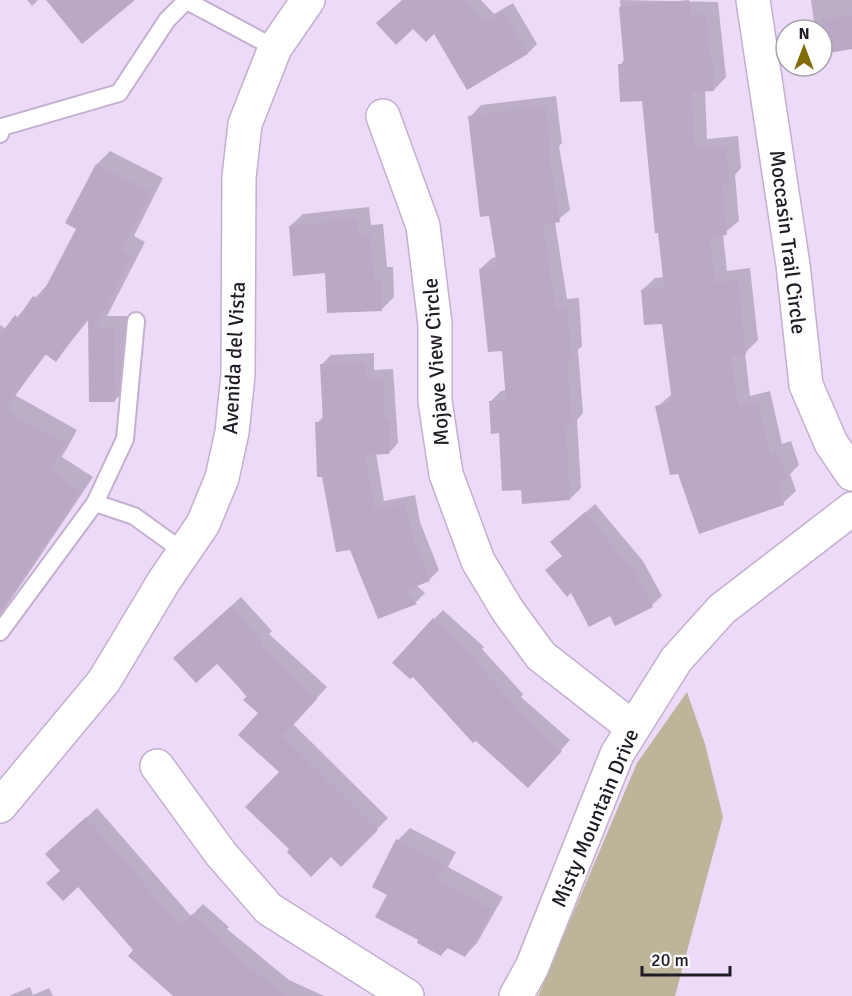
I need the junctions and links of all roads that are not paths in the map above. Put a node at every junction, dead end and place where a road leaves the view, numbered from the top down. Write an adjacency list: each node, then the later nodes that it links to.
1 (186, 0): 4 (lane); 6 (lane)
2 (308, 0): 4 (street, Avenida del Vista)
3 (753, 0): 8 (street, Moccasin Trail Circle)
4 (275, 48): 11 (street, Avenida del Vista)
5 (383, 116): 13 (street, Mojave View Circle)
6 (0, 134)
7 (136, 321): 9 (lane)
8 (852, 474)
9 (95, 503): 11 (lane); 12 (lane)
10 (852, 509): 13 (street, Misty Mountain Drive)
11 (184, 552): 15 (street, Avenida del Vista)
12 (0, 632)
13 (632, 727): 17 (street, Misty Mountain Drive)
14 (157, 766): 16 (street)
15 (0, 806)
16 (407, 996)
17 (516, 996)

